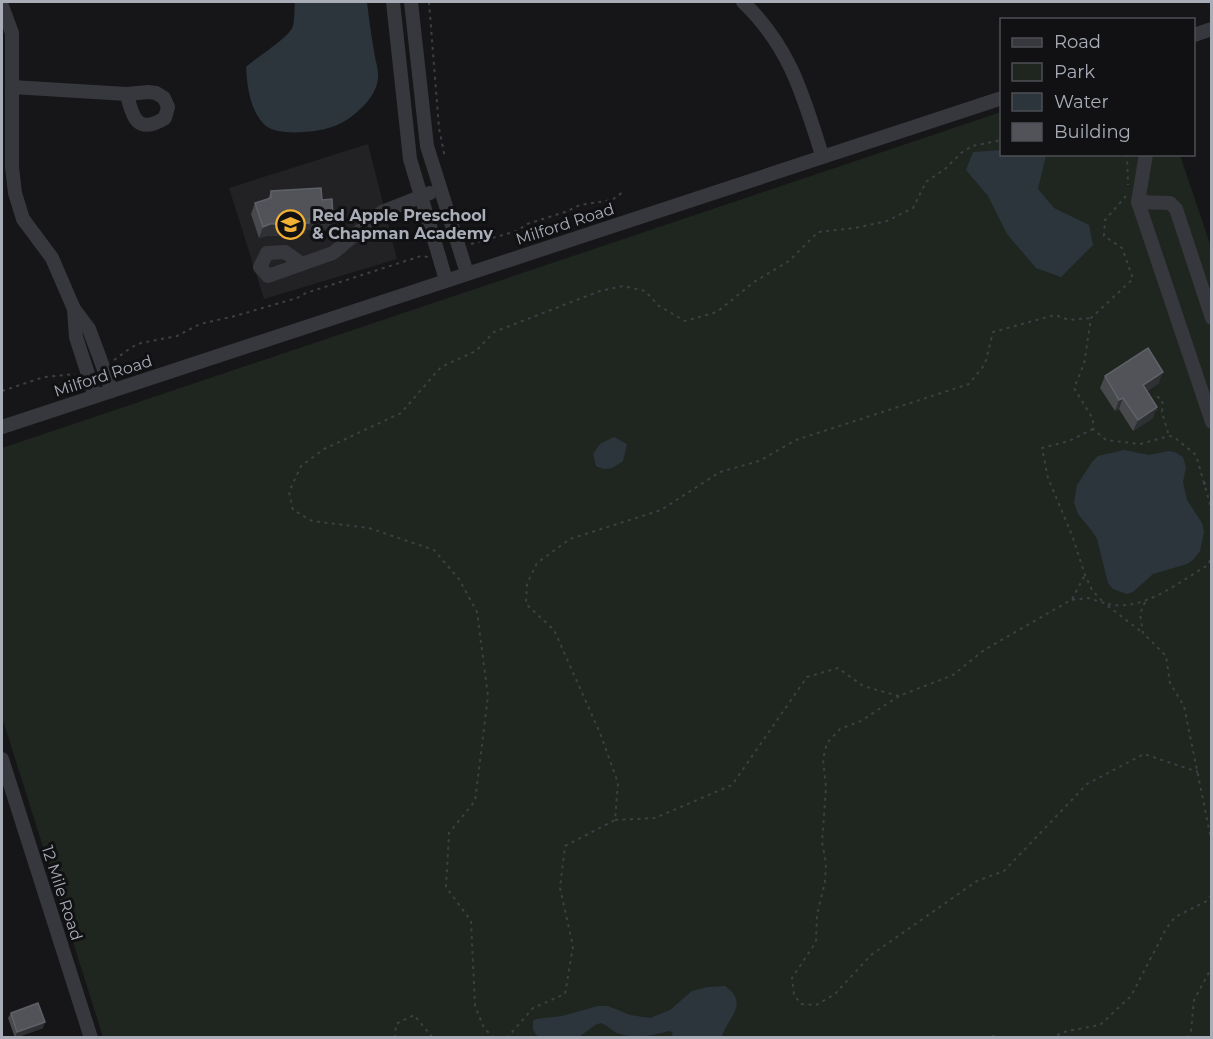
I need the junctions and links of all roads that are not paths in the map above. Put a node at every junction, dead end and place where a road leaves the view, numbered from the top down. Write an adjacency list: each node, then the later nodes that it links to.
1 (393, 2): 13 (street)
2 (411, 2): 12 (street)
3 (743, 2): 10 (street)
4 (2, 6): 7 (street)
5 (1212, 29): 6 (street)
6 (1195, 35)
7 (12, 87): 8 (street); 18 (street)
8 (126, 94)
9 (1000, 99): 10 (street, Milford Road)
10 (822, 155): 16 (street, Milford Road)
11 (1146, 156): 14 (street)
12 (441, 190): 13 (street); 16 (street)
13 (421, 196): 15 (street); 17 (street)
14 (1138, 202): 19 (street); 22 (street)
15 (302, 264)
16 (467, 273): 17 (street, Milford Road)
17 (446, 280): 20 (street, Milford Road)
18 (74, 309): 20 (street); 21 (street)
19 (1212, 318)
20 (112, 391): 21 (street, Milford Road)
21 (95, 396): 23 (street, Milford Road)
22 (1212, 422)
23 (2, 427)
24 (2, 759): 25 (street, 12 Mile Road)
25 (91, 1038)

